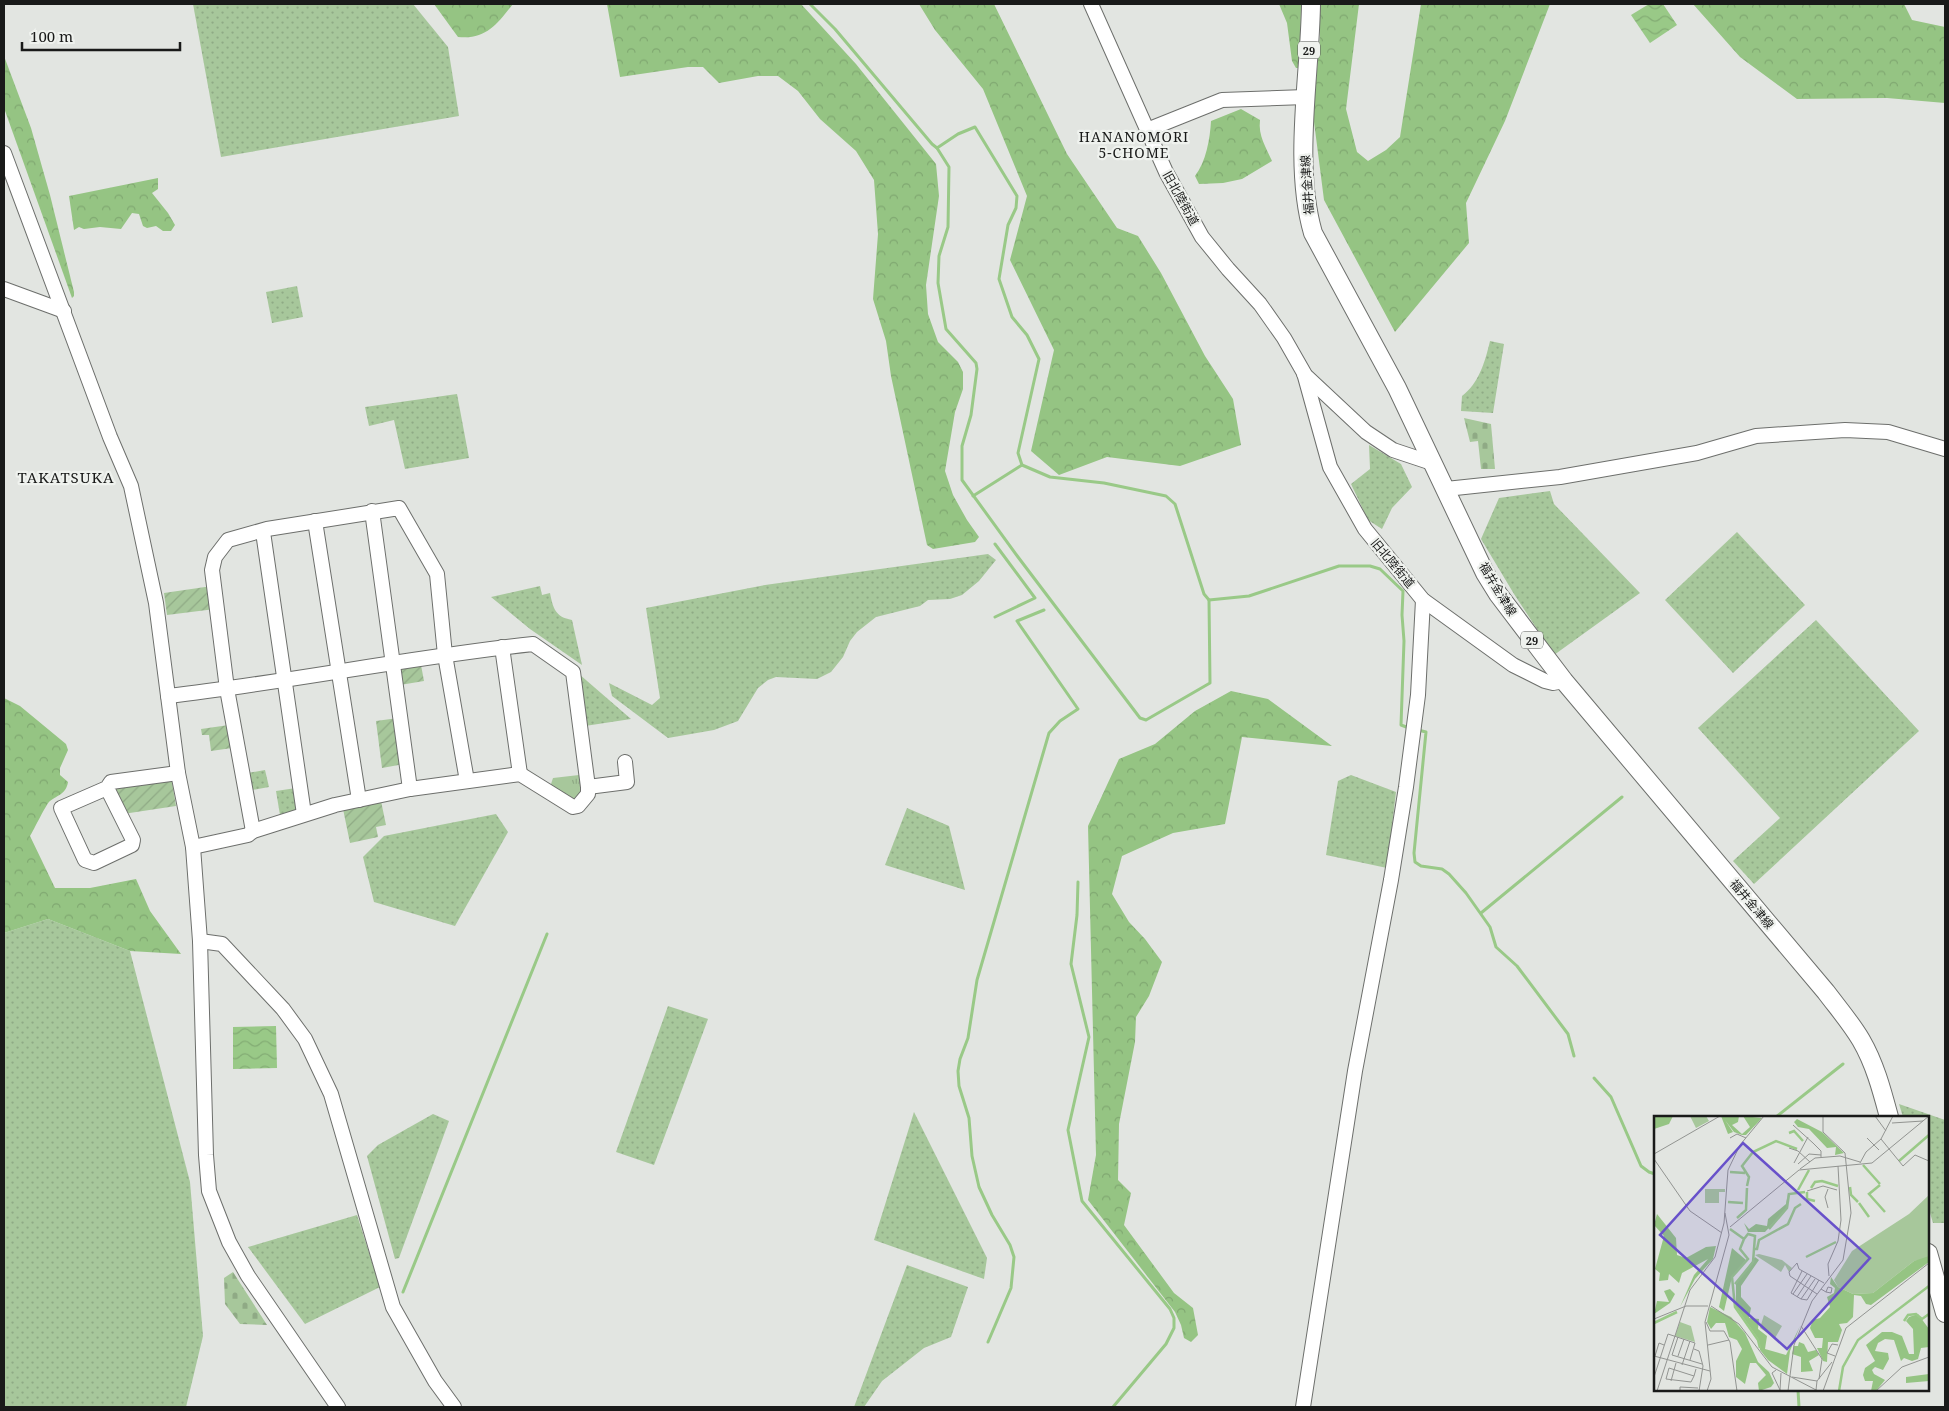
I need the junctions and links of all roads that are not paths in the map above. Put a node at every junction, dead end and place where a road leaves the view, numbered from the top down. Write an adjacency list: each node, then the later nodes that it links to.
1 (1091, 4): 4 (street, 旧北陸街道)
2 (1311, 4): 3 (main road, 福井金津線 / 29)
3 (1306, 97): 4 (street); 10 (main road, 福井金津線 / 29)
4 (1147, 130): 8 (street, 旧北陸街道)
5 (4, 153): 7 (street)
6 (4, 289): 7 (street)
7 (64, 311): 23 (street)
8 (1304, 373): 10 (street, 旧北陸街道); 15 (street, 旧北陸街道)
9 (1945, 449): 11 (street)
10 (1432, 463): 11 (main road, 福井金津線 / 29)
11 (1446, 489): 21 (main road, 福井金津線 / 29)
12 (372, 511): 13 (street); 17 (street); 18 (street)
13 (315, 521): 14 (street); 19 (street)
14 (262, 532): 20 (street); 22 (street)
15 (1424, 600): 21 (street, 旧北陸街道); 41 (street)
16 (502, 647): 17 (street); 26 (street); 28 (street)
17 (446, 655): 18 (street); 27 (street)
18 (393, 664): 19 (street); 30 (street)
19 (339, 672): 20 (street); 31 (street)
20 (283, 680): 22 (street); 32 (street)
21 (1564, 681): 36 (main road, 福井金津線 / 29)
22 (227, 689): 23 (street); 33 (street)
23 (168, 696): 25 (street)
24 (625, 762): 28 (street)
25 (178, 772): 29 (street); 34 (street)
26 (520, 774): 27 (street); 28 (street)
27 (467, 781): 30 (street)
28 (588, 787)
29 (107, 788): 29 (street)
30 (410, 789): 31 (street)
31 (359, 800): 32 (street)
32 (304, 814): 33 (street)
33 (253, 831): 34 (street)
34 (193, 847): 35 (street)
35 (200, 941): 39 (street); 40 (street)
36 (1889, 1116)
37 (1929, 1257): 38 (main road)
38 (1945, 1313)
39 (338, 1407)
40 (454, 1407)
41 (1303, 1407)

